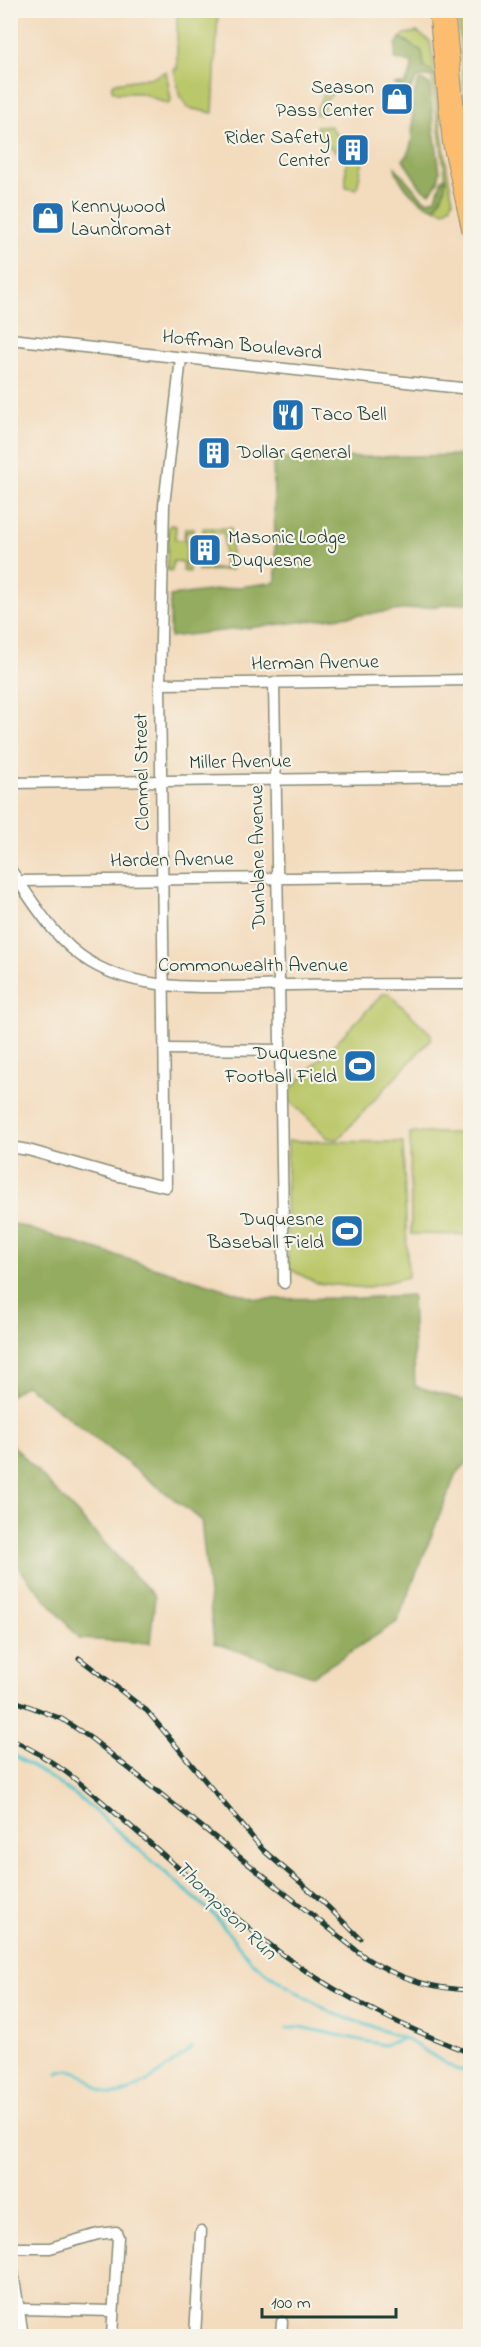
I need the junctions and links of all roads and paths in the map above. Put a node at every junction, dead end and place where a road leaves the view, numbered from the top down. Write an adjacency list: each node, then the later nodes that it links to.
1 (436, 10): 4 (main road)
2 (447, 10): 3 (main road)
3 (471, 189)
4 (471, 233)
5 (10, 339): 6 (street, Hoffman Boulevard)
6 (181, 358): 7 (street, Hoffman Boulevard); 10 (street, Clonmel Street)
7 (471, 389)
8 (471, 680): 9 (street, Herman Avenue)
9 (274, 682): 10 (street, Herman Avenue); 12 (street, Dunblane Avenue)
10 (160, 684): 13 (street, Clonmel Street)
11 (471, 777): 12 (street, Miller Avenue)
12 (275, 780): 13 (street, Miller Avenue); 17 (street, Dunblane Avenue)
13 (161, 782): 14 (street, Miller Avenue); 18 (street, Clonmel Street)
14 (10, 783)
15 (10, 869): 19 (street, Commonwealth Avenue)
16 (471, 876): 17 (street, Harden Avenue)
17 (277, 878): 18 (street, Harden Avenue); 22 (street, Dunblane Avenue)
18 (163, 879): 19 (street, Harden Avenue); 21 (street, Clonmel Street)
19 (18, 881): 21 (street, Commonwealth Avenue)
20 (471, 984): 22 (street, Commonwealth Avenue)
21 (165, 985): 22 (street, Commonwealth Avenue); 23 (street, Clonmel Street)
22 (279, 985): 24 (street, Dunblane Avenue)
23 (165, 1049): 24 (street); 25 (street, Clonmel Street)
24 (279, 1050): 26 (street, Dunblane Avenue)
25 (10, 1147)
26 (284, 1283)
27 (201, 2231): 35 (street)
28 (10, 2248): 31 (street)
29 (10, 2253): 30 (street)
30 (20, 2309): 31 (street); 33 (street)
31 (113, 2311): 34 (street)
32 (282, 2322): 36 (street)
33 (23, 2337)
34 (112, 2337)
35 (195, 2337)
36 (281, 2337)

